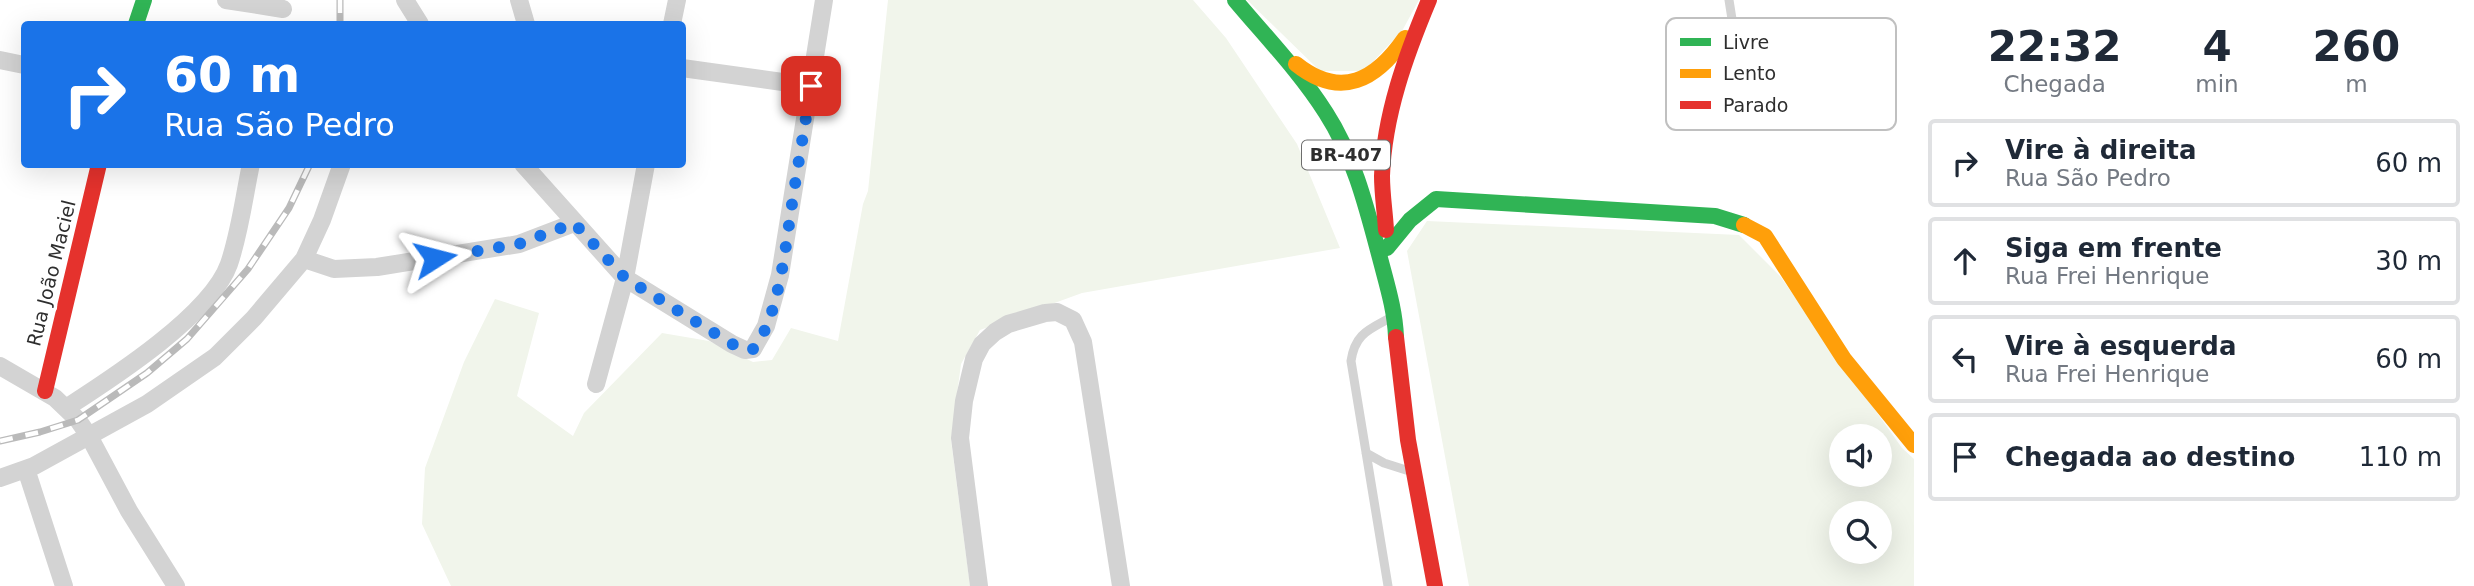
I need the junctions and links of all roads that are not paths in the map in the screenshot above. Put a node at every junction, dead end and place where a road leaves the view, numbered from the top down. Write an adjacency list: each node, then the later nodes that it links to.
1 (144, 0): 12 (main road)
2 (226, 0): 10 (street)
3 (405, 0): 13 (street)
4 (519, 0): 14 (street)
5 (677, 0): 15 (street)
6 (824, 0): 20 (street)
7 (1235, 0): 16 (main road, BR-407)
8 (1729, 0): 11 (lane)
9 (1427, 5): 16 (main road, BR-407); 27 (main road, BR-407)
10 (282, 11)
11 (1732, 18)
12 (137, 21)
13 (418, 21)
14 (525, 21)
15 (673, 21)
16 (1262, 32): 30 (main road, BR-407)
17 (0, 60): 18 (street)
18 (21, 64)
19 (686, 69): 20 (street)
20 (811, 86): 29 (street)
21 (98, 168): 34 (main road, Rua João Maciel)
22 (250, 168): 35 (street)
23 (341, 168): 28 (street)
24 (526, 168): 26 (street)
25 (645, 168): 29 (street)
26 (574, 223): 28 (street); 29 (street)
27 (1387, 248): 30 (main road, BR-407); 37 (main road)
28 (304, 259): 36 (street)
29 (625, 278): 33 (street)
30 (1390, 298): 31 (main road, BR-407)
31 (1395, 316): 38 (lane); 40 (main road, BR-407)
32 (0, 366): 34 (street)
33 (596, 384)
34 (44, 391): 35 (street)
35 (66, 408): 36 (street)
36 (89, 436): 39 (street); 43 (street)
37 (1914, 445)
38 (1366, 453): 40 (lane); 46 (lane)
39 (26, 469): 41 (street); 42 (street)
40 (1414, 471): 47 (main road, BR-407)
41 (0, 478)
42 (64, 586)
43 (176, 586)
44 (979, 586): 45 (street)
45 (1121, 586)
46 (1388, 586)
47 (1435, 586)

